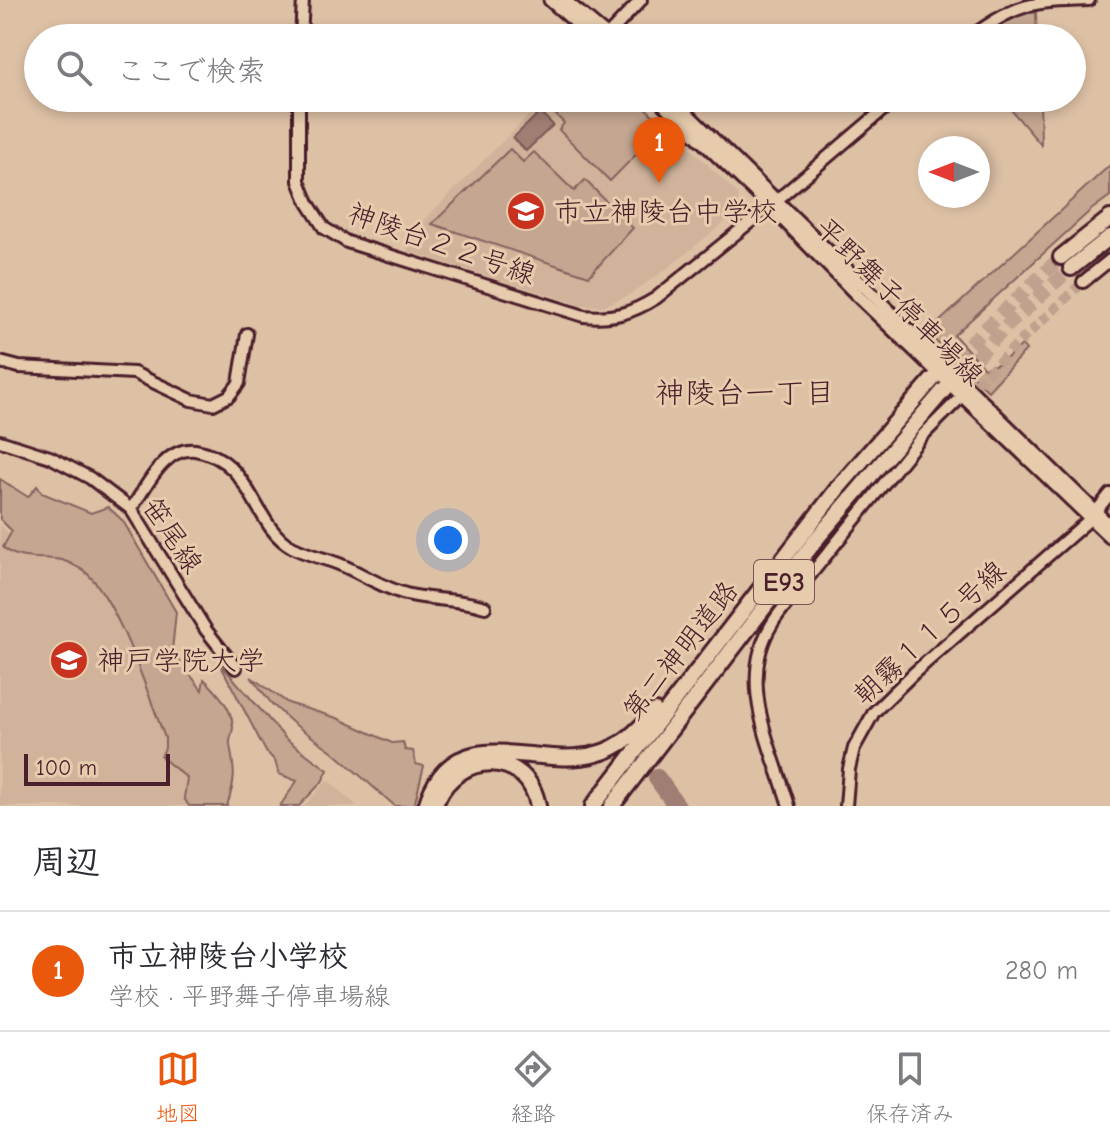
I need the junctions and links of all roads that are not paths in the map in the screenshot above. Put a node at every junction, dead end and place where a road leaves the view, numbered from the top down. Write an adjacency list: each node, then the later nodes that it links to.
1 (303, 0): 6 (street)
2 (550, 0): 7 (main road)
3 (564, 0): 8 (main road)
4 (641, 0): 9 (street)
5 (1089, 0): 10 (street)
6 (302, 24)
7 (585, 24)
8 (590, 24)
9 (617, 24)
10 (989, 24)
11 (299, 112): 15 (street, 神陵台２２号線)
12 (673, 112): 15 (main road, 平野舞子停車場線)
13 (685, 112): 15 (main road, 平野舞子停車場線)
14 (881, 112): 15 (street)
15 (774, 203): 26 (main road, 平野舞子停車場線)
16 (1110, 218): 17 (highway)
17 (1110, 237)
18 (1110, 260): 19 (street)
19 (1083, 282)
20 (247, 334): 21 (street)
21 (0, 362)
22 (957, 401): 37 (street)
23 (0, 441): 25 (street, 笹尾線)
24 (1110, 494): 26 (street, 朝霧１１５号線)
25 (131, 509): 29 (street); 30 (street, 笹尾線)
26 (1092, 516): 27 (main road, 平野舞子停車場線); 28 (main road, 平野舞子停車場線); 38 (street, 朝霧１１５号線)
27 (1110, 526)
28 (1110, 537)
29 (485, 607)
30 (236, 668)
31 (681, 690): 32 (highway); 35 (highway, 第二神明道路 / E93); 36 (highway, 第二神明道路 / E93)
32 (426, 806)
33 (435, 806): 34 (highway)
34 (538, 806)
35 (593, 806)
36 (612, 806)
37 (789, 806)
38 (846, 806)

